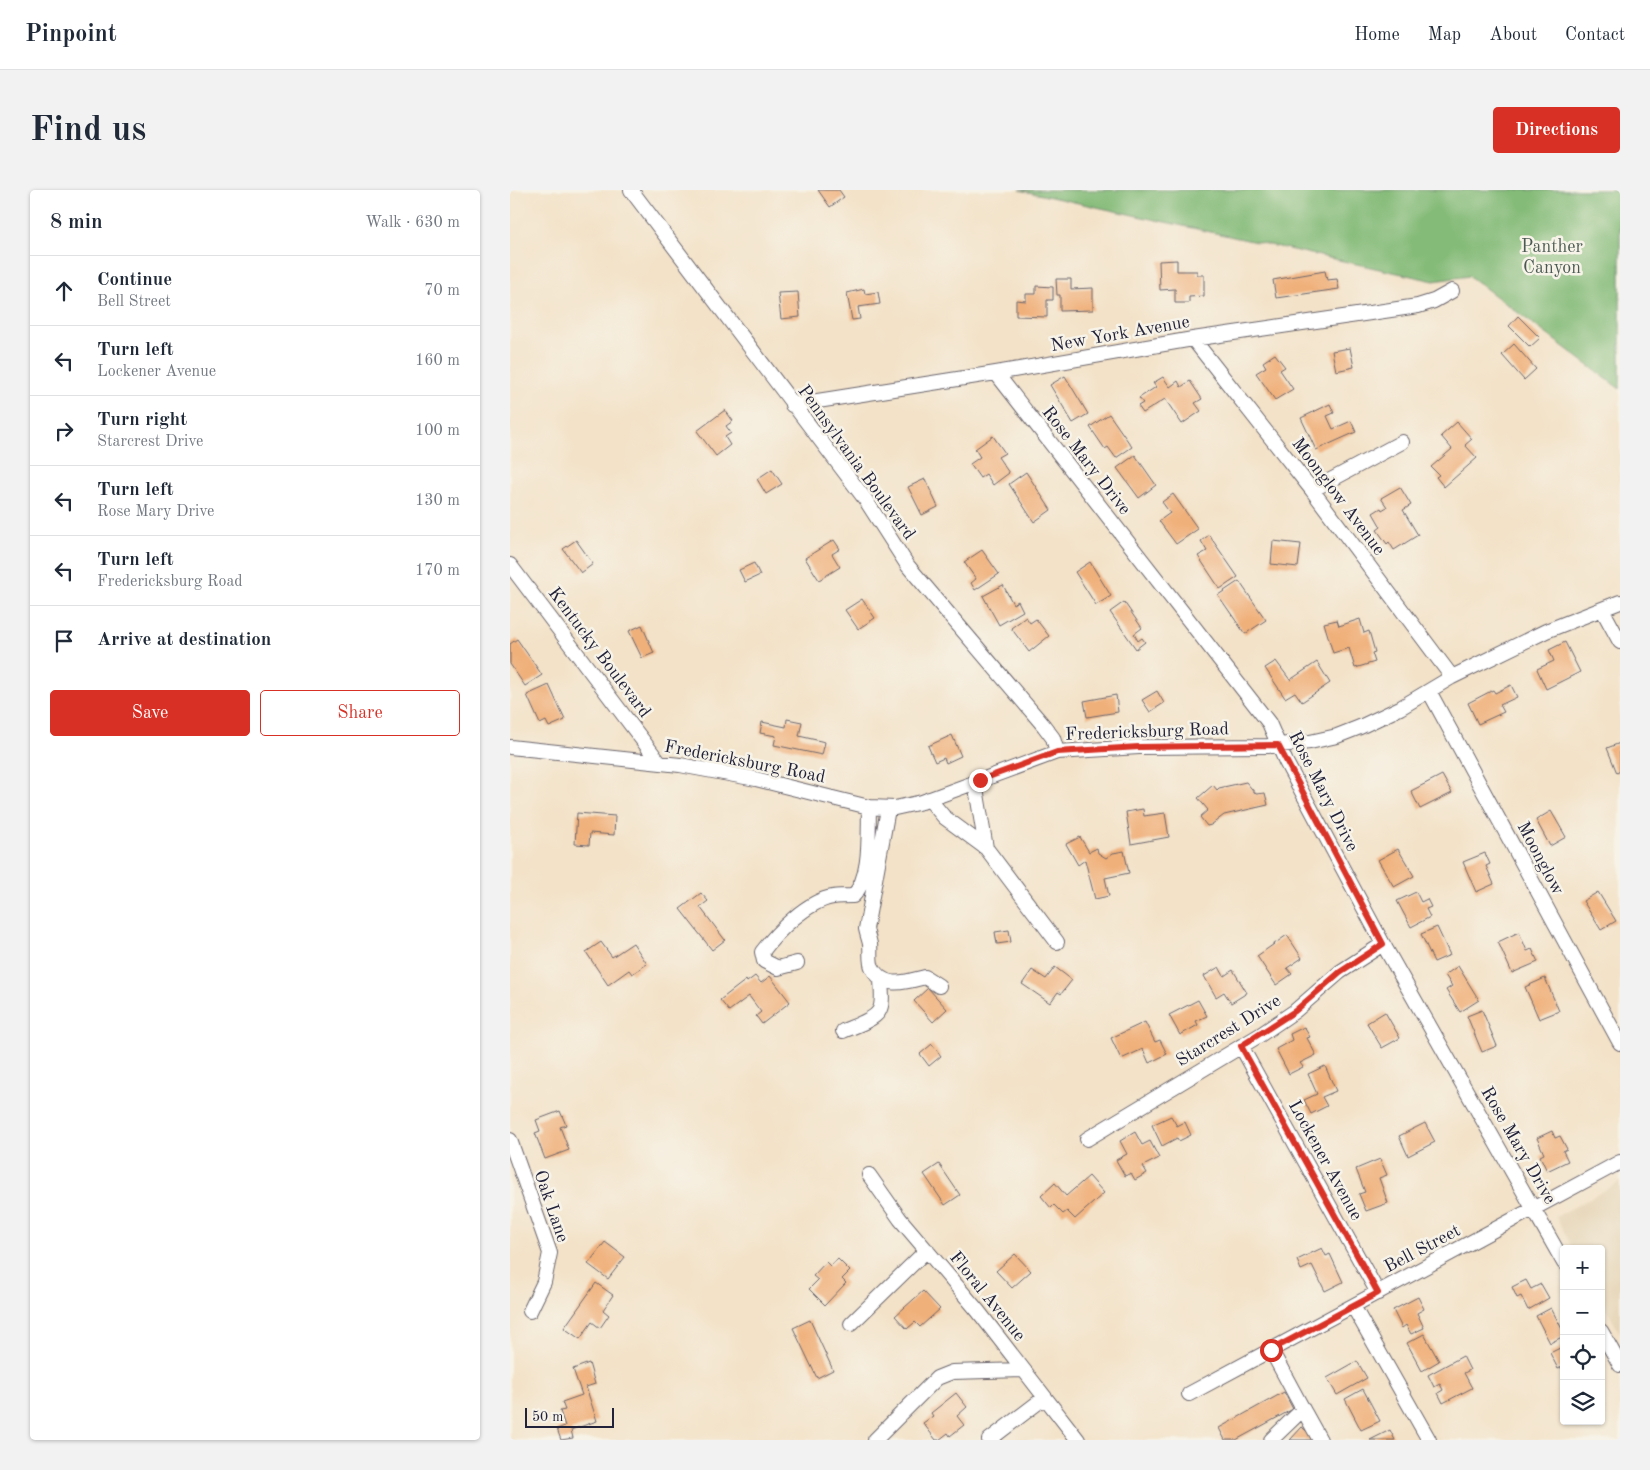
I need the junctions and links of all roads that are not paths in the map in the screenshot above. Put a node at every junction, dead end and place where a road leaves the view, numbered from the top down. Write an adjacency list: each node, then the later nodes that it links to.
1 (631, 190): 5 (street, Pennsylvania Boulevard)
2 (1452, 291): 3 (street, New York Avenue)
3 (1193, 339): 4 (street, New York Avenue); 7 (street, Moonglow Avenue)
4 (996, 373): 5 (street, New York Avenue); 14 (street, Rose Mary Drive)
5 (792, 405): 16 (street, Pennsylvania Boulevard)
6 (1402, 442): 7 (street)
7 (1312, 490): 12 (street, Moonglow Avenue)
8 (510, 566): 17 (street, Kentucky Boulevard)
9 (1620, 602): 10 (street, Fredericksburg Road)
10 (1602, 609): 11 (street); 12 (street, Fredericksburg Road)
11 (1620, 642)
12 (1452, 677): 13 (street, Fredericksburg Road)
13 (1429, 690): 14 (street, Fredericksburg Road); 29 (street, Moonglow)
14 (1278, 745): 16 (street, Fredericksburg Road); 24 (street, Rose Mary Drive)
15 (510, 747): 17 (street, Fredericksburg Road)
16 (1057, 752): 18 (street, Fredericksburg Road)
17 (659, 762): 20 (street, Fredericksburg Road)
18 (975, 782): 19 (street, Fredericksburg Road); 22 (street)
19 (930, 799): 21 (street, Fredericksburg Road); 22 (street)
20 (869, 807): 21 (street, Fredericksburg Road); 25 (street)
21 (888, 809): 26 (street)
22 (986, 848): 23 (street)
23 (1057, 942)
24 (1383, 944): 30 (street, Starcrest Drive); 35 (street, Rose Mary Drive)
25 (797, 963)
26 (881, 978): 27 (street); 28 (street)
27 (939, 986)
28 (843, 1031)
29 (1620, 1043)
30 (1241, 1046): 31 (street, Starcrest Drive); 38 (street, Lockener Avenue)
31 (1087, 1139)
32 (510, 1140): 40 (street, Oak Lane)
33 (1620, 1162): 35 (street, Bell Street)
34 (869, 1175): 36 (street, Floral Avenue)
35 (1533, 1209): 37 (street, Rose Mary Drive); 38 (street, Bell Street)
36 (927, 1250): 41 (street); 45 (street, Floral Avenue)
37 (1560, 1257)
38 (1378, 1293): 39 (street, Bell Street)
39 (1354, 1306): 43 (street, Bell Street); 54 (street)
40 (530, 1311)
41 (851, 1324)
42 (1603, 1335): 44 (street)
43 (1271, 1350): 46 (street, Bell Street); 48 (street)
44 (1620, 1365)
45 (1023, 1370): 47 (street, Floral Avenue); 49 (street)
46 (1188, 1394)
47 (1044, 1398): 50 (street); 51 (street, Floral Avenue)
48 (1306, 1413): 52 (street); 53 (street)
49 (876, 1440)
50 (989, 1440)
51 (1078, 1440)
52 (1271, 1440)
53 (1320, 1440)
54 (1429, 1440)

